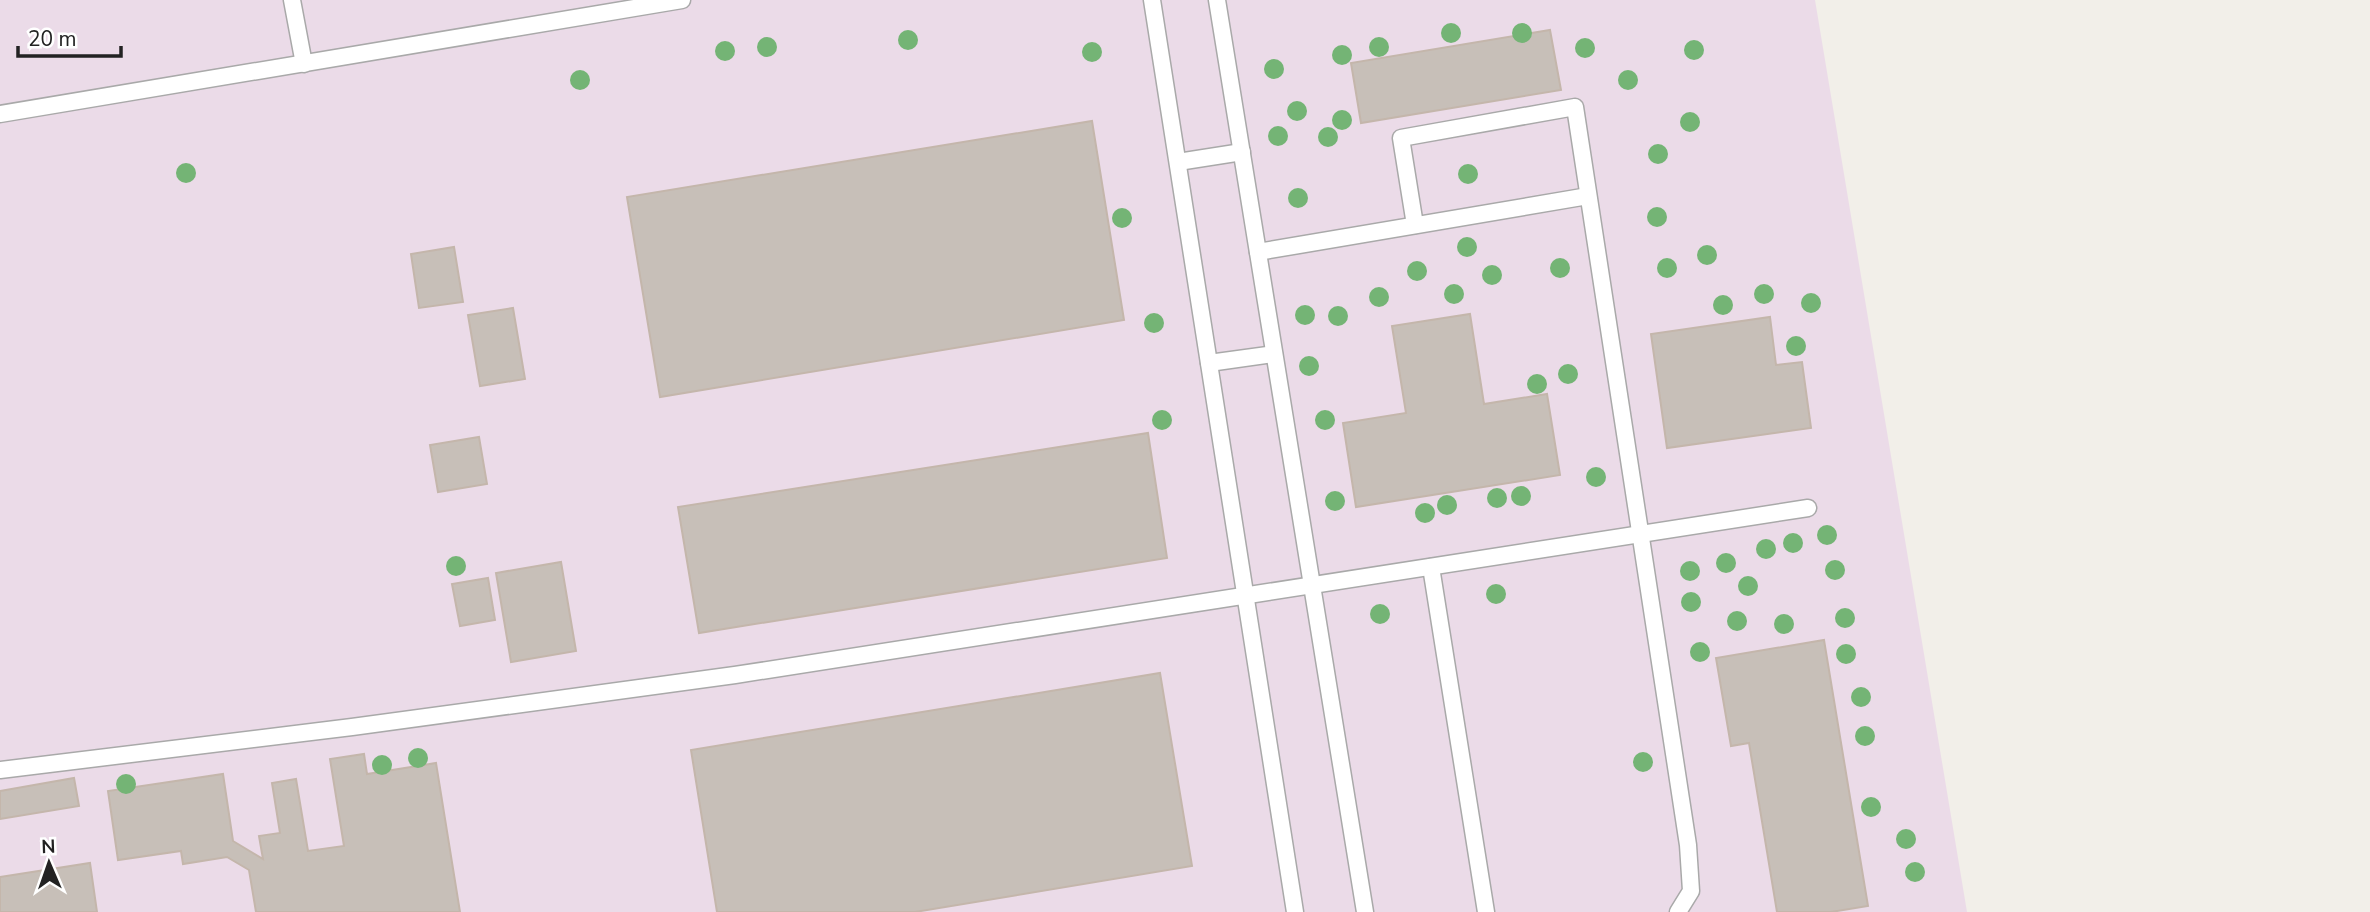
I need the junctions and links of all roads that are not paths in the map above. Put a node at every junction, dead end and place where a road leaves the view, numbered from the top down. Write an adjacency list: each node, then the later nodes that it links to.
1 (292, 0): 5 (lane)
2 (682, 0): 5 (lane)
3 (1152, 0): 8 (lane)
4 (1217, 0): 7 (lane)
5 (303, 64): 6 (lane)
6 (0, 114)
7 (1242, 152): 8 (lane); 11 (lane)
8 (1178, 162): 13 (lane)
9 (1588, 196): 10 (lane); 10 (lane); 15 (lane)
10 (1415, 225): 11 (lane)
11 (1258, 252): 12 (lane)
12 (1275, 354): 13 (lane); 17 (lane)
13 (1209, 363): 18 (lane)
14 (1808, 508): 15 (lane)
15 (1641, 535): 16 (lane); 23 (lane)
16 (1431, 567): 17 (lane); 22 (lane)
17 (1312, 586): 18 (lane); 21 (lane)
18 (1246, 597): 19 (lane); 20 (lane)
19 (0, 770)
20 (1295, 912)
21 (1365, 912)
22 (1486, 912)
23 (1678, 912)

